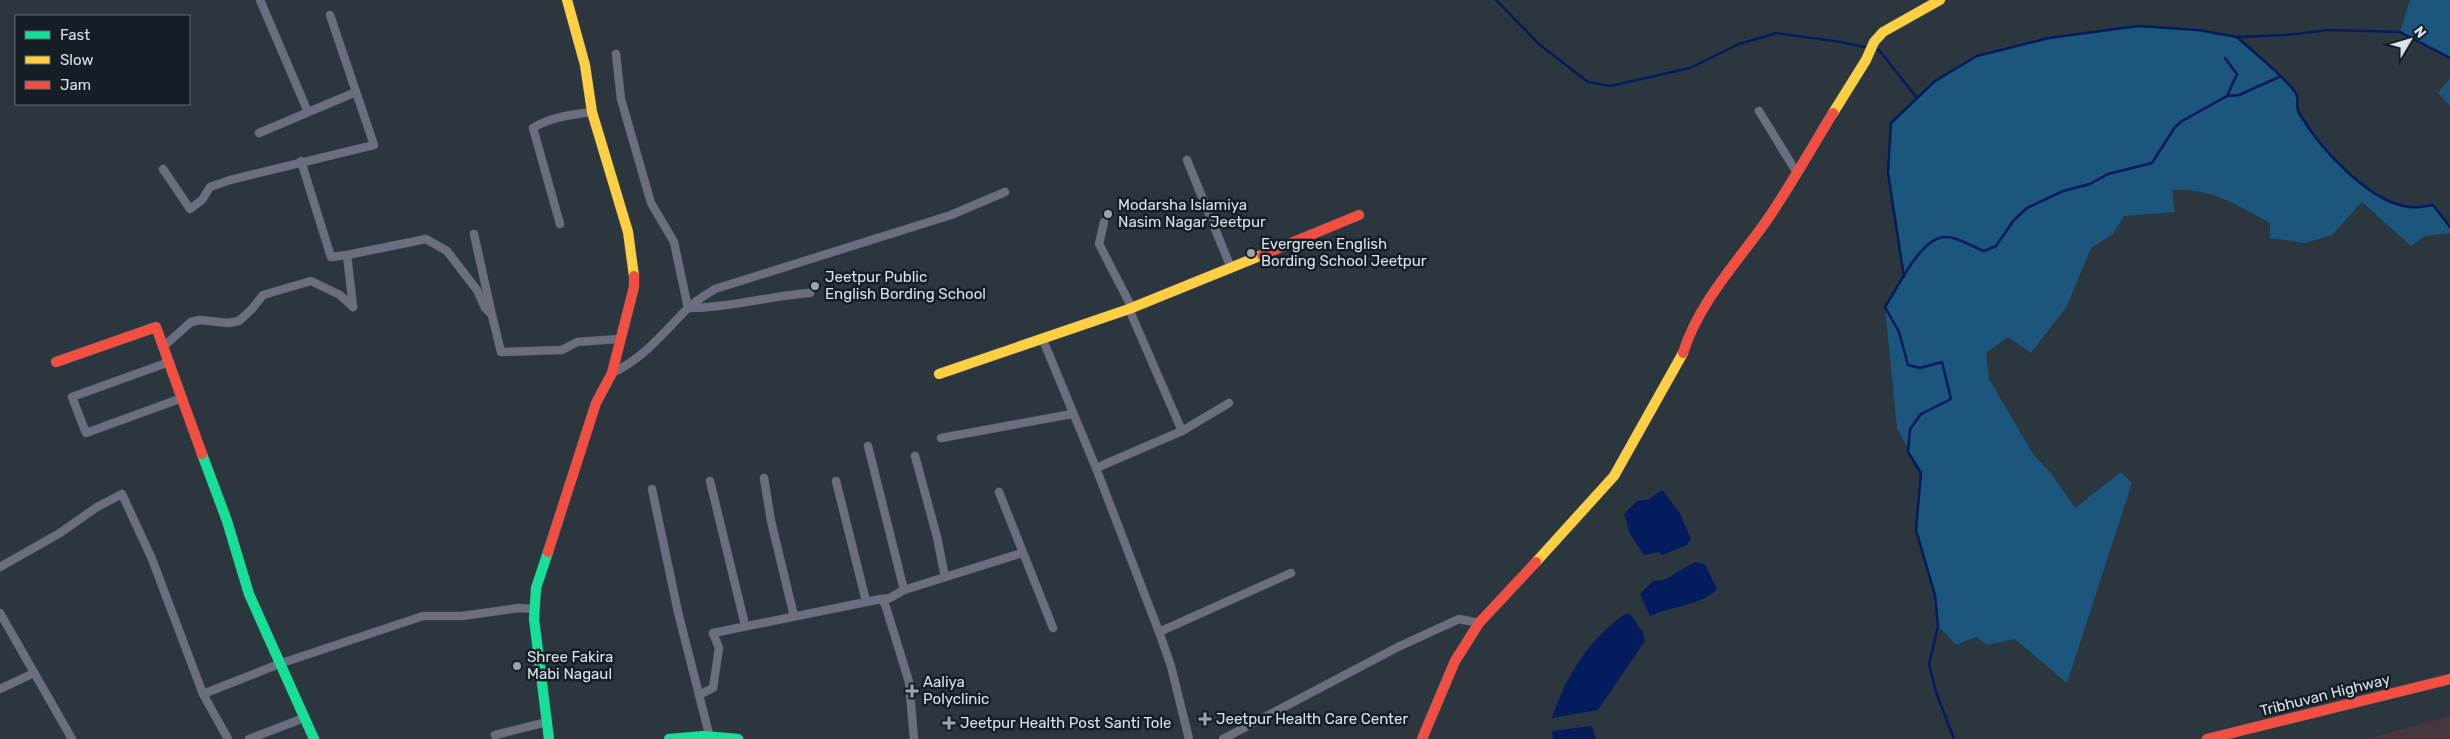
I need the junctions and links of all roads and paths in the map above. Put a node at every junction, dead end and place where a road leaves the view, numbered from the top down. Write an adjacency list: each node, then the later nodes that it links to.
1 (260, 0): 8 (street)
2 (567, 0): 9 (main road)
3 (1940, 0): 14 (main road)
4 (330, 15): 6 (street)
5 (616, 54): 23 (street)
6 (356, 92): 8 (street); 12 (street)
7 (1759, 110): 14 (street)
8 (308, 112): 10 (street)
9 (592, 112): 18 (street); 26 (main road)
10 (258, 133)
11 (1187, 160): 21 (street)
12 (300, 161): 13 (street); 20 (street)
13 (163, 170)
14 (1797, 174): 56 (main road)
15 (1005, 192): 23 (street)
16 (1359, 214): 21 (main road)
17 (1104, 222): 24 (street)
18 (560, 224)
19 (474, 234): 25 (street)
20 (348, 255): 25 (street); 28 (street)
21 (1231, 268): 24 (main road)
22 (810, 293): 23 (street)
23 (688, 308): 31 (street)
24 (1129, 309): 27 (main road); 36 (street)
25 (492, 315): 26 (street)
26 (619, 339): 31 (main road)
27 (1043, 340): 32 (main road); 35 (street)
28 (164, 346): 29 (main road); 30 (main road)
29 (56, 362)
30 (169, 362): 33 (main road); 33 (street)
31 (612, 372): 53 (main road)
32 (939, 374)
33 (182, 398): 60 (main road)
34 (1229, 403): 36 (street)
35 (1072, 414): 37 (street); 40 (street)
36 (1182, 431): 40 (street)
37 (941, 438)
38 (868, 446): 50 (street)
39 (915, 456): 49 (street)
40 (1096, 468): 59 (street)
41 (764, 478): 55 (street)
42 (710, 481): 57 (street)
43 (836, 481): 52 (street)
44 (652, 489): 65 (street)
45 (999, 492): 46 (street)
46 (1022, 553): 49 (street); 58 (street)
47 (0, 567): 64 (street)
48 (1292, 573): 59 (street)
49 (945, 577): 50 (street)
50 (904, 590): 51 (street)
51 (881, 599): 52 (street); 77 (street)
52 (866, 601): 55 (street)
53 (535, 609): 60 (street); 67 (main road)
54 (0, 613): 61 (street)
55 (794, 616): 57 (street)
56 (1478, 623): 79 (street); 80 (main road)
57 (745, 625): 65 (street)
58 (1053, 628)
59 (1159, 632): 78 (street)
60 (279, 664): 64 (street); 66 (main road)
61 (34, 673): 63 (street); 70 (street)
62 (2450, 679): 81 (main road, Tribhuvan Highway)
63 (0, 689)
64 (203, 694): 71 (street)
65 (700, 696): 69 (street)
66 (304, 718): 72 (street); 73 (main road)
67 (547, 722): 68 (street); 74 (main road)
68 (495, 735)
69 (710, 737): 75 (main road); 76 (main road)
70 (72, 739)
71 (228, 739)
72 (249, 739)
73 (314, 739)
74 (549, 739)
75 (669, 739)
76 (738, 739)
77 (914, 739)
78 (1189, 739)
79 (1223, 739)
80 (1422, 739)
81 (2207, 739)

